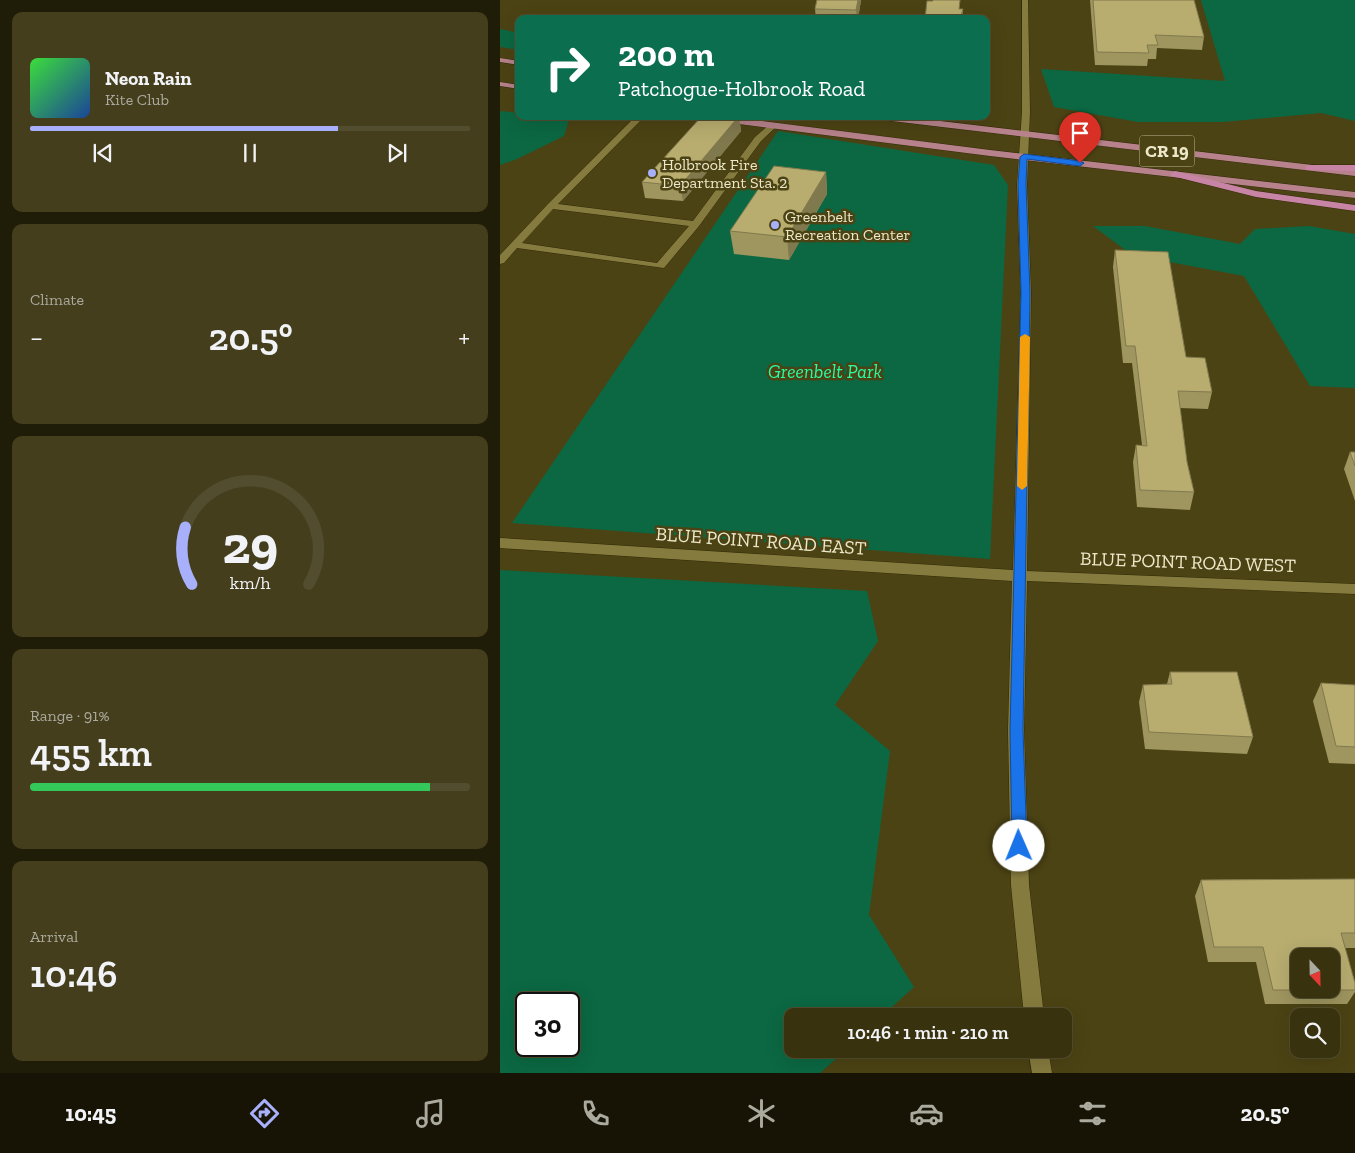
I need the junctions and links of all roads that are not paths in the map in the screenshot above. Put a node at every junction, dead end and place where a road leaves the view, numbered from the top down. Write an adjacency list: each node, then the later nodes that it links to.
1 (1025, 0): 10 (street)
2 (500, 60): 3 (main road)
3 (515, 62)
4 (500, 84): 5 (main road)
5 (515, 86)
6 (637, 120): 17 (street)
7 (730, 120): 9 (main road, CR 19)
8 (908, 120): 10 (main road, CR 19)
9 (774, 126): 11 (main road, CR 19); 19 (street)
10 (1025, 134): 11 (street); 12 (main road, CR 19)
11 (1024, 157): 15 (main road, CR 19); 23 (street)
12 (1309, 168): 13 (highway); 14 (main road, CR 19)
13 (1355, 168)
14 (1355, 173)
15 (1175, 174): 16 (main road, CR 19); 18 (highway)
16 (1355, 195)
17 (551, 206): 19 (street); 20 (street)
18 (1355, 208)
19 (696, 224): 20 (street)
20 (515, 245): 21 (street)
21 (500, 261)
22 (500, 543): 23 (street, BLUE POINT ROAD EAST)
23 (1020, 576): 24 (street, BLUE POINT ROAD WEST); 25 (street)
24 (1355, 589)
25 (1033, 1008)
26 (1040, 1058): 27 (street)
27 (1042, 1073)

